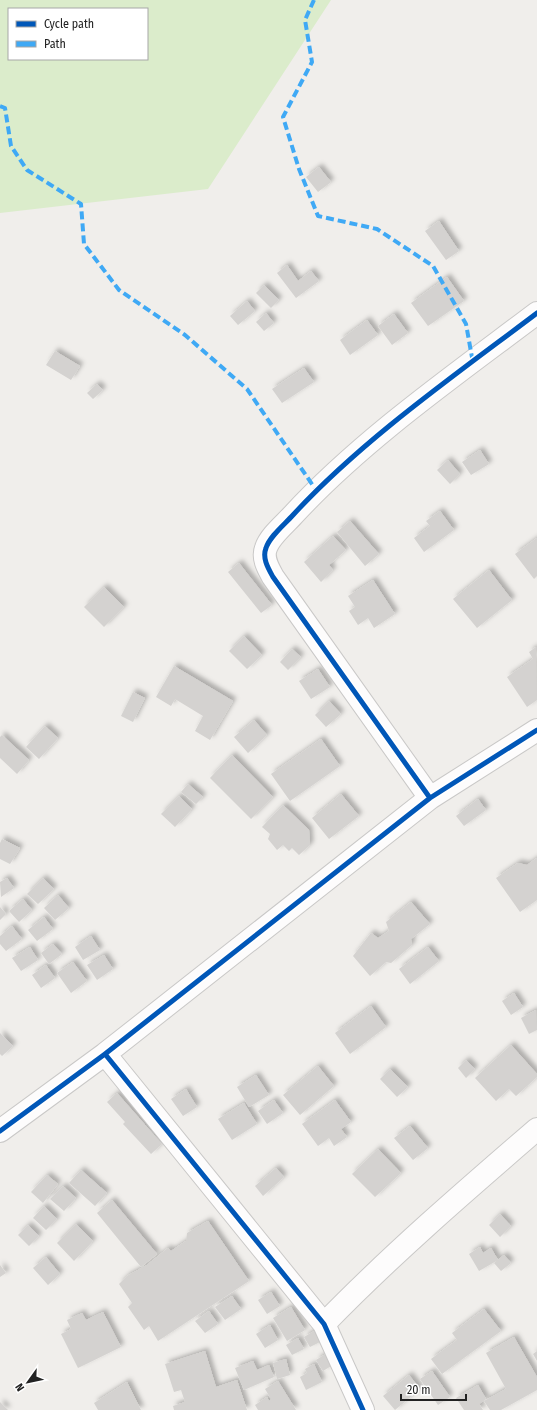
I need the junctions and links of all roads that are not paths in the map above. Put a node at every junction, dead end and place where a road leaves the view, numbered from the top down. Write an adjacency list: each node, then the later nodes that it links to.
1 (537, 313): 3 (street)
2 (537, 730): 3 (street)
3 (430, 798): 4 (street)
4 (104, 1054): 6 (street); 7 (street)
5 (537, 1129): 7 (street)
6 (0, 1131)
7 (324, 1324): 8 (street)
8 (363, 1410)

